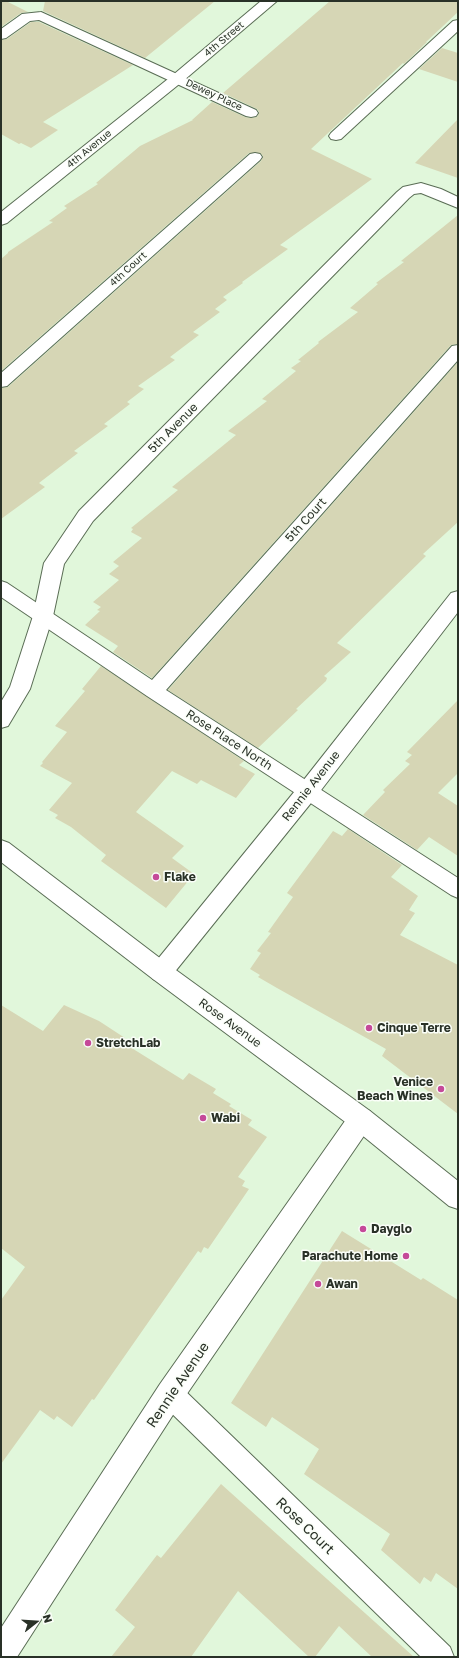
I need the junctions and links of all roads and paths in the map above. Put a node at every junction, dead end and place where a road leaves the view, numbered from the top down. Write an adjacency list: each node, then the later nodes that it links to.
1 (270, 1): 4 (street, 4th Street)
2 (458, 24): 6 (lane)
3 (1, 35): 4 (lane, Dewey Place)
4 (178, 78): 5 (lane, Dewey Place); 9 (street, 4th Avenue)
5 (251, 112)
6 (336, 136)
7 (255, 157): 11 (lane, 4th Court)
8 (458, 203): 14 (street, 5th Avenue)
9 (1, 220)
10 (458, 350): 15 (lane, 5th Court)
11 (1, 382)
12 (1, 588): 14 (lane, Rose Place North)
13 (458, 598): 17 (street, Rennie Avenue)
14 (43, 616): 15 (lane, Rose Place North); 16 (street, 5th Avenue)
15 (154, 691): 17 (lane, Rose Place North)
16 (1, 720)
17 (307, 792): 19 (lane, Rose Place North); 20 (street, Rennie Avenue)
18 (1, 850): 20 (street, Rose Avenue)
19 (458, 889)
20 (161, 972): 21 (street, Rose Avenue)
21 (361, 1119): 22 (street, Rose Avenue); 23 (street, Rennie Avenue)
22 (458, 1197)
23 (170, 1394): 24 (street, Rennie Avenue); 25 (lane, Rose Court)
24 (1, 1655)
25 (440, 1657)

